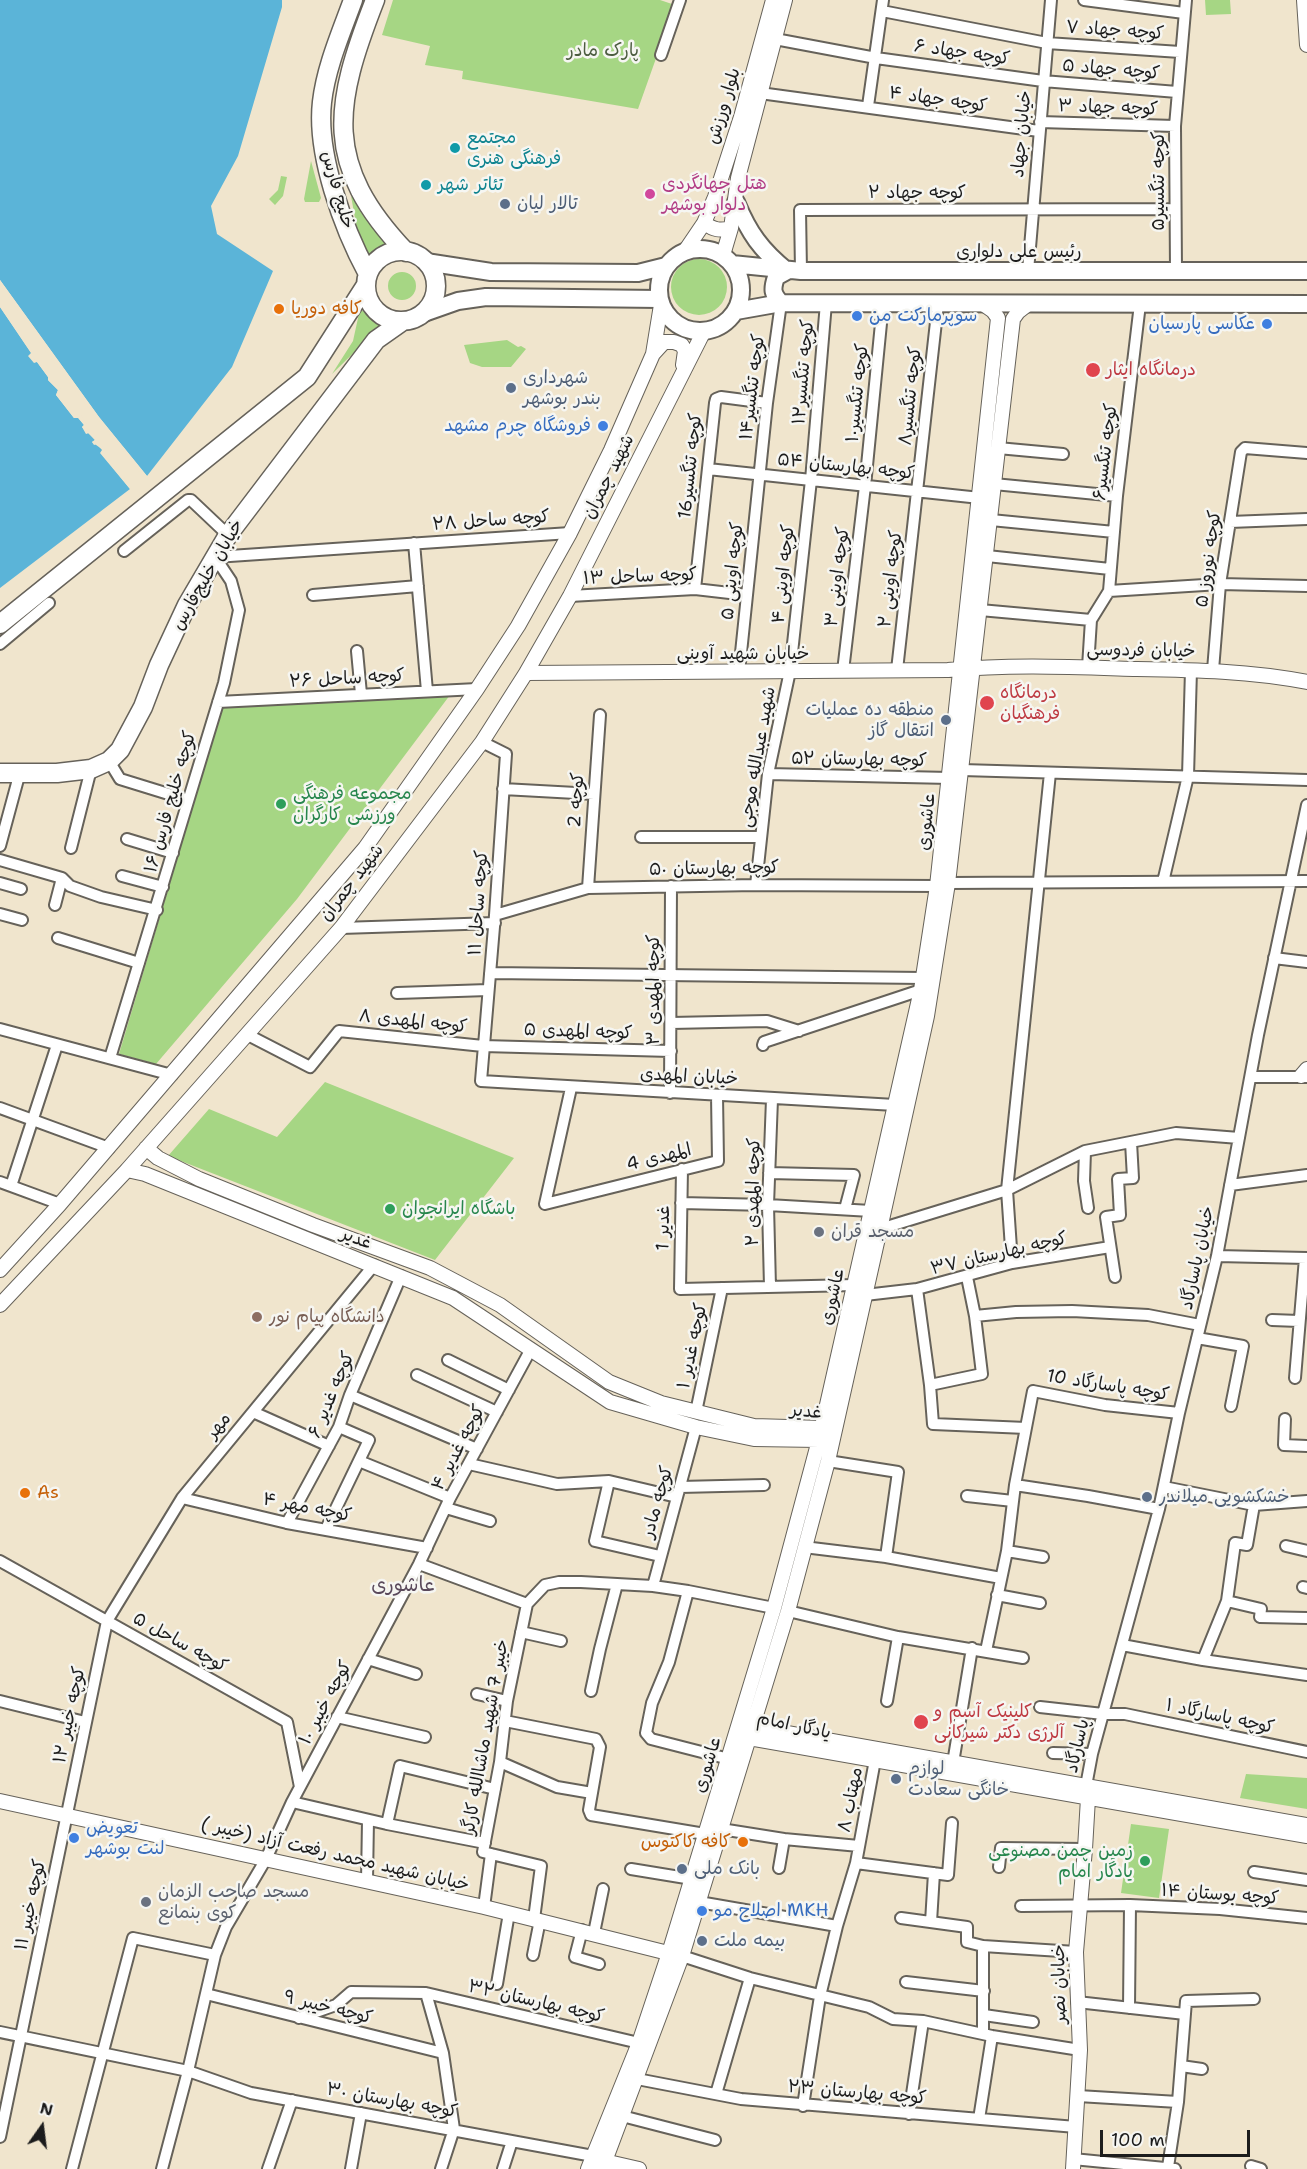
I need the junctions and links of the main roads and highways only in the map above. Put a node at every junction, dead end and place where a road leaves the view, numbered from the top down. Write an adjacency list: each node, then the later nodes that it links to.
1 (353, 0): 10 (main road, خلیج فارس)
2 (375, 0): 4 (main road, خلیج فارس)
3 (736, 202): 8 (main road)
4 (406, 252): 6 (main road); 10 (main road)
5 (728, 259): 7 (main road); 8 (main road, رئیس علی دلواری); 14 (main road)
6 (426, 262): 7 (main road); 15 (main road)
7 (666, 266): 11 (main road)
8 (794, 271): 9 (main road, رئیس علی دلواری); 12 (main road)
9 (1307, 271)
10 (367, 280): 16 (main road); 17 (main road)
11 (661, 302): 14 (main road); 15 (main road)
12 (781, 303): 13 (main road); 14 (main road)
13 (1307, 304)
14 (736, 311)
15 (424, 313): 16 (main road)
16 (403, 321): 18 (main road, خیابان خلیج‌فارس)
17 (0, 624)
18 (0, 773)

